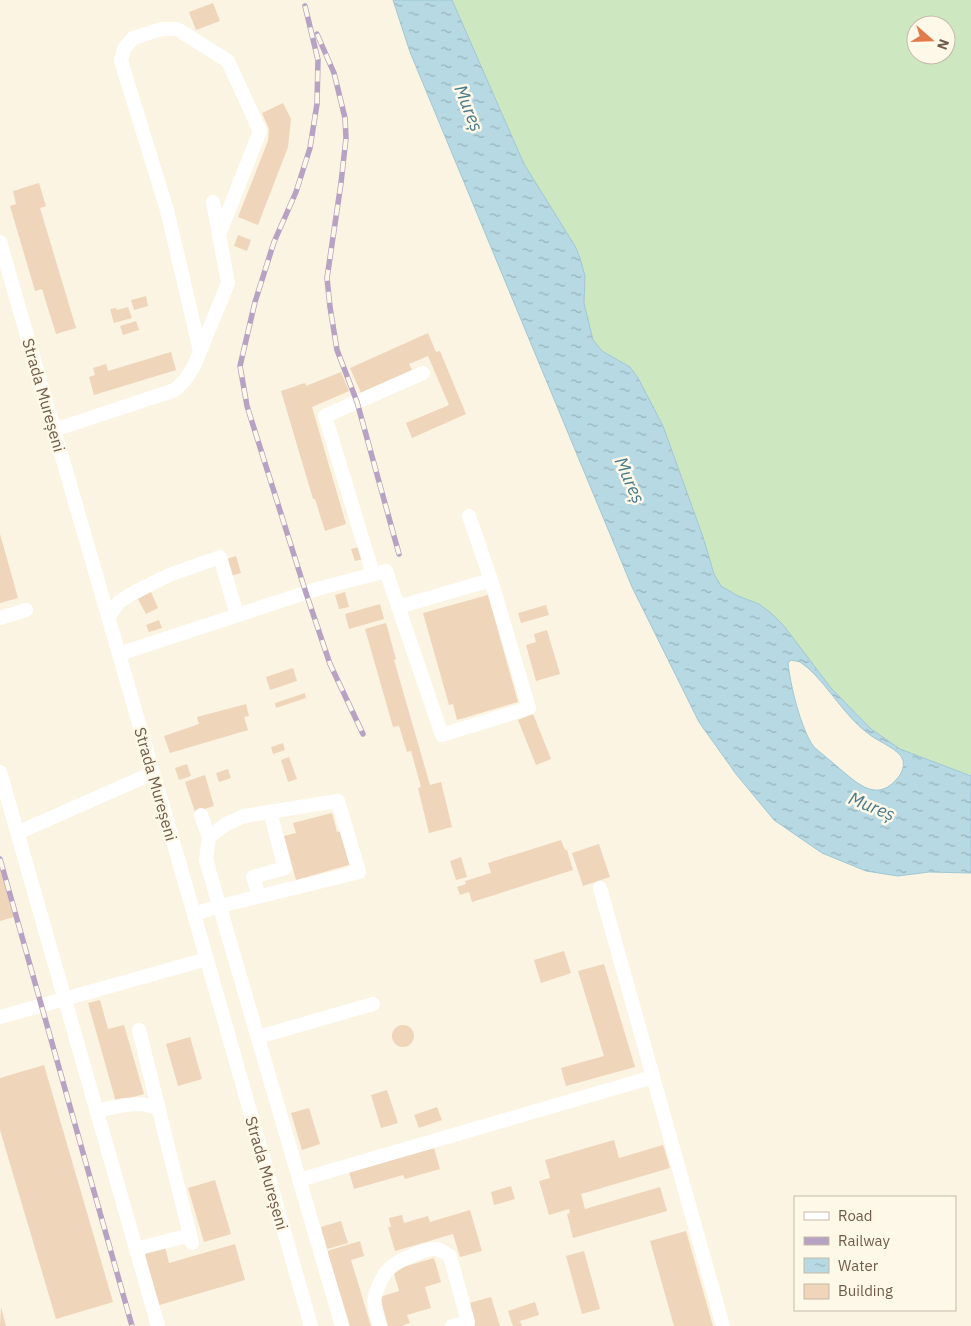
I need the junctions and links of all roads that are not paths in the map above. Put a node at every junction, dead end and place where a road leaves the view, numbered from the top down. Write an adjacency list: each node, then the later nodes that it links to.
1 (213, 202): 2 (street)
2 (219, 235): 4 (street); 4 (street)
3 (0, 242): 6 (street, Strada Mureșeni)
4 (200, 352): 6 (street)
5 (423, 373): 8 (street)
6 (54, 430): 13 (street, Strada Mureșeni)
7 (469, 516): 9 (street)
8 (373, 574): 10 (street); 12 (street)
9 (492, 580): 10 (street); 10 (street)
10 (398, 607)
11 (26, 610): 14 (street)
12 (237, 615): 13 (street); 15 (street)
13 (108, 617): 15 (street, Strada Mureșeni)
14 (0, 618)
15 (119, 654): 17 (street, Strada Mureșeni)
16 (0, 772): 20 (street)
17 (153, 773): 20 (street); 25 (street, Strada Mureșeni)
18 (270, 812): 21 (street); 23 (street); 23 (street)
19 (201, 815): 21 (street)
20 (17, 833): 27 (street)
21 (209, 837): 24 (street)
22 (600, 888): 32 (street)
23 (259, 896): 24 (street)
24 (220, 906): 25 (street); 31 (street)
25 (194, 914): 26 (street, Strada Mureșeni)
26 (206, 959): 27 (street); 38 (street, Strada Mureșeni)
27 (64, 999): 29 (street); 34 (street)
28 (373, 1004): 31 (street)
29 (0, 1017)
30 (139, 1030): 33 (street)
31 (258, 1037): 35 (street)
32 (653, 1077): 35 (street); 42 (street)
33 (159, 1109): 34 (street); 36 (street)
34 (96, 1111): 36 (street)
35 (299, 1180): 39 (street)
36 (136, 1249): 37 (street)
37 (158, 1326)
38 (311, 1326)
39 (342, 1326)
40 (380, 1326): 41 (street)
41 (452, 1326)
42 (723, 1326)

